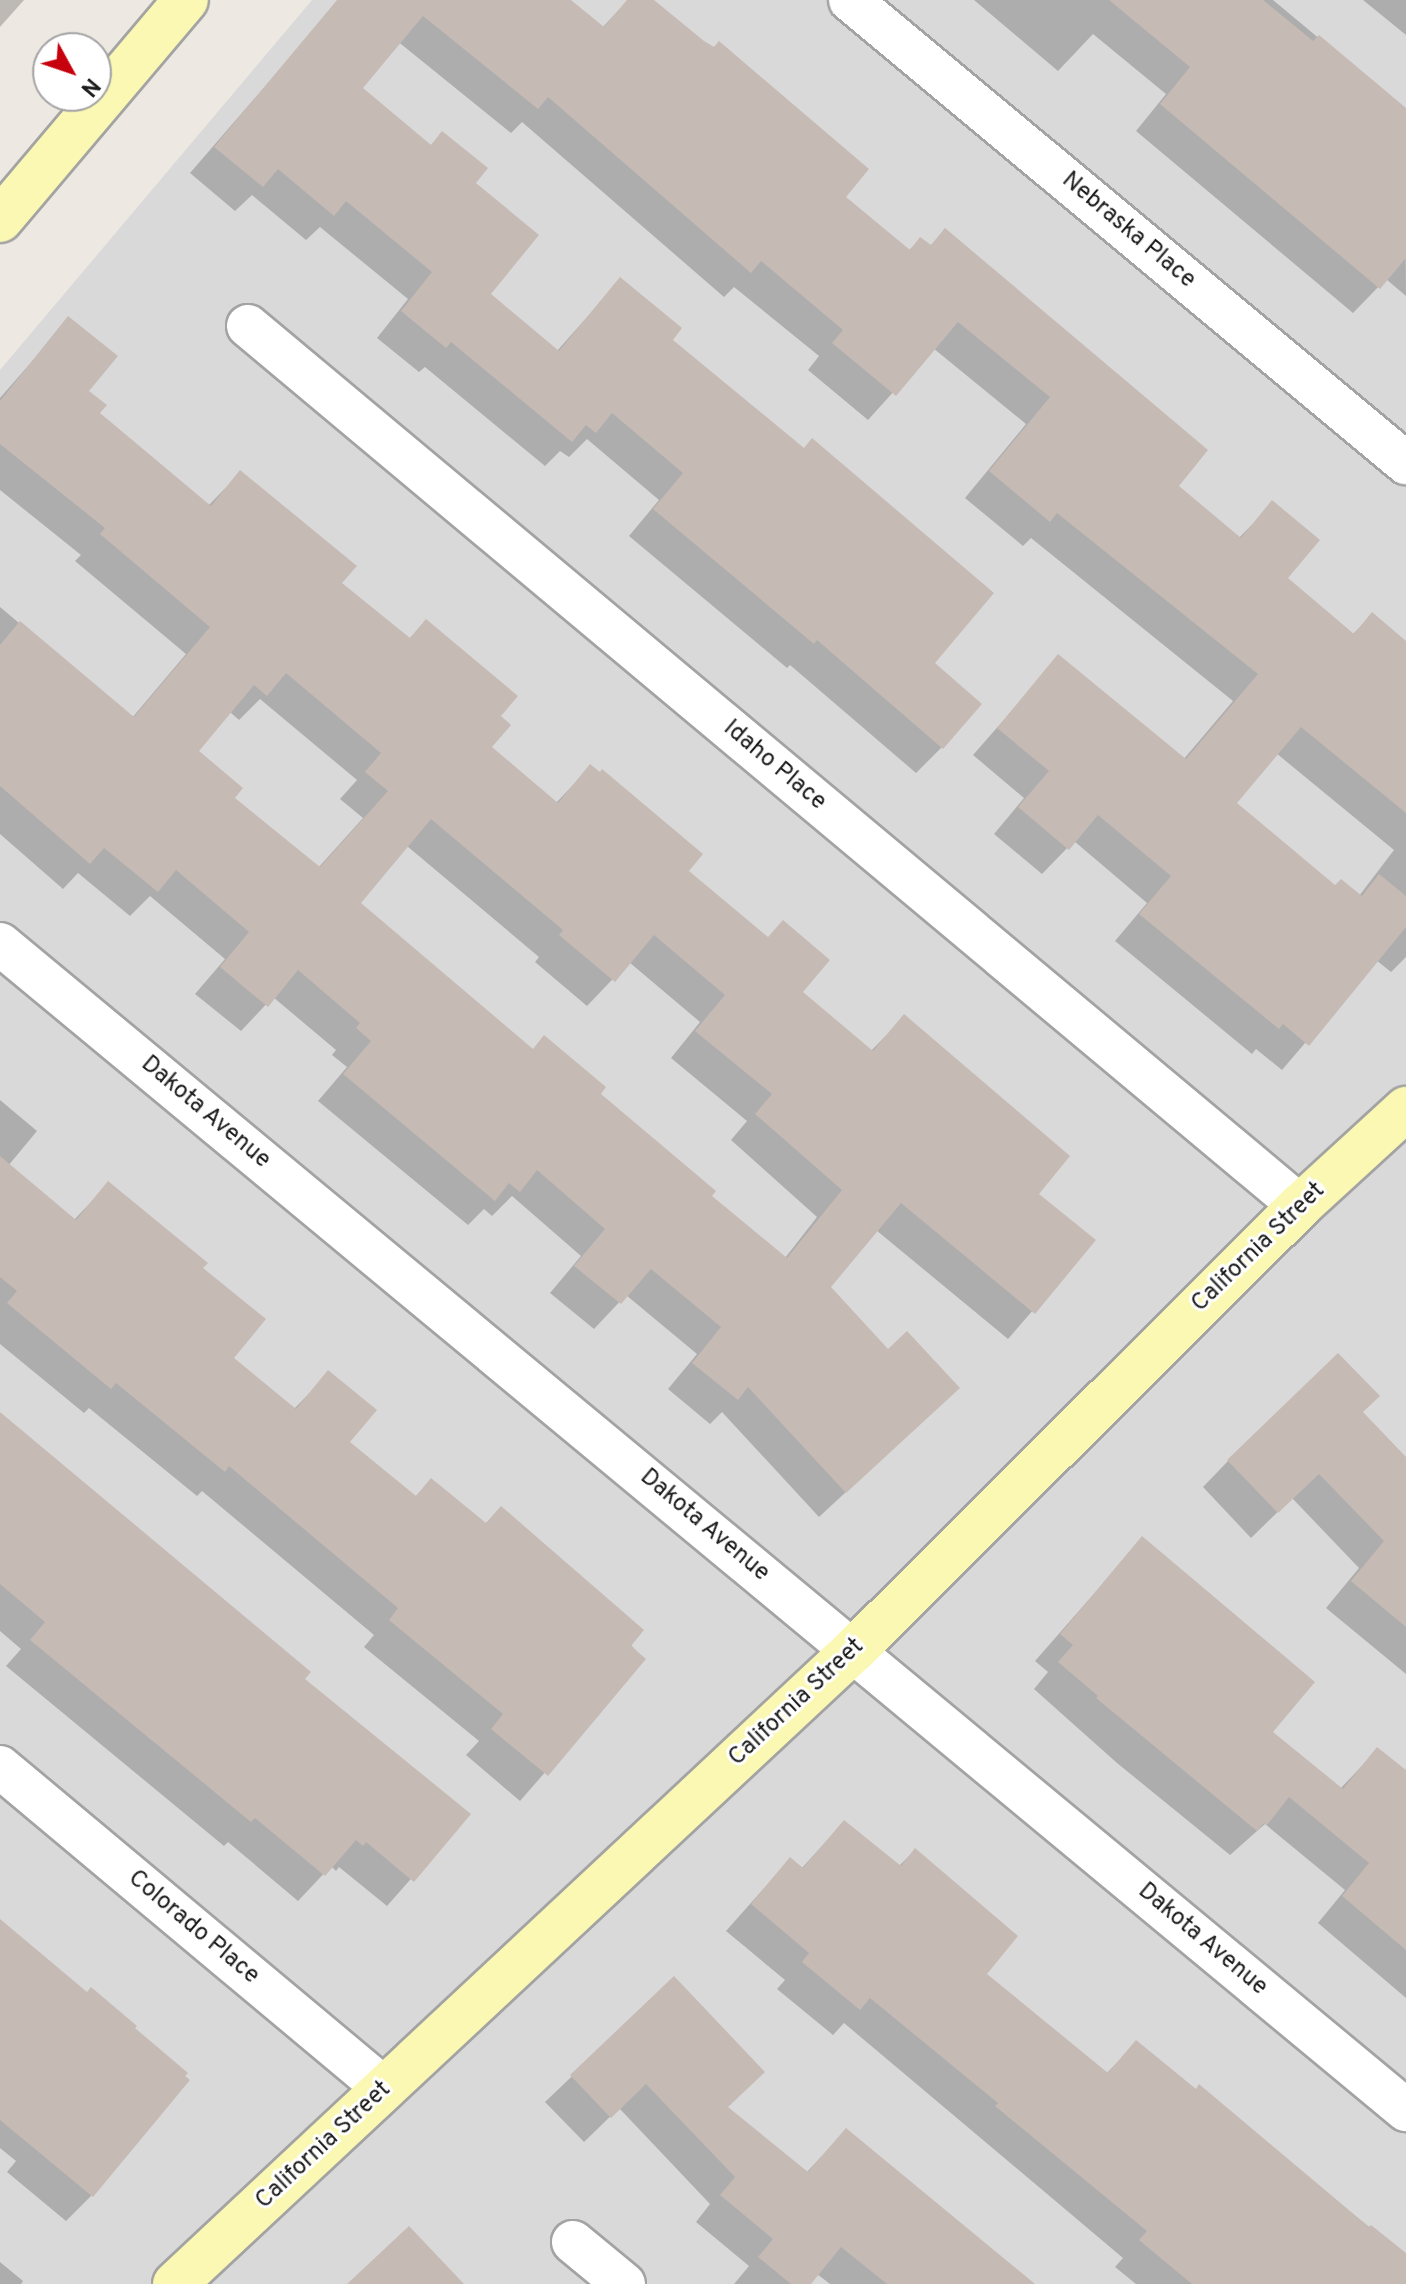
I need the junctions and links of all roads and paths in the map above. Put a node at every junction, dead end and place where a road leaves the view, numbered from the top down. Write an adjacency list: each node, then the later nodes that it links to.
1 (186, 0): 3 (street)
2 (850, 0): 5 (street, Nebraska Place)
3 (0, 220)
4 (248, 326): 8 (street, Idaho Place)
5 (1406, 463)
6 (0, 944): 9 (street, Dakota Avenue)
7 (1406, 1109): 8 (street, California Street)
8 (1300, 1206): 9 (street, California Street)
9 (854, 1650): 11 (street, California Street); 12 (street, Dakota Avenue)
10 (0, 1767): 11 (street, Colorado Place)
11 (385, 2089): 14 (street, California Street)
12 (1406, 2110)
13 (573, 2242): 15 (street)
14 (175, 2284)
15 (624, 2284)

